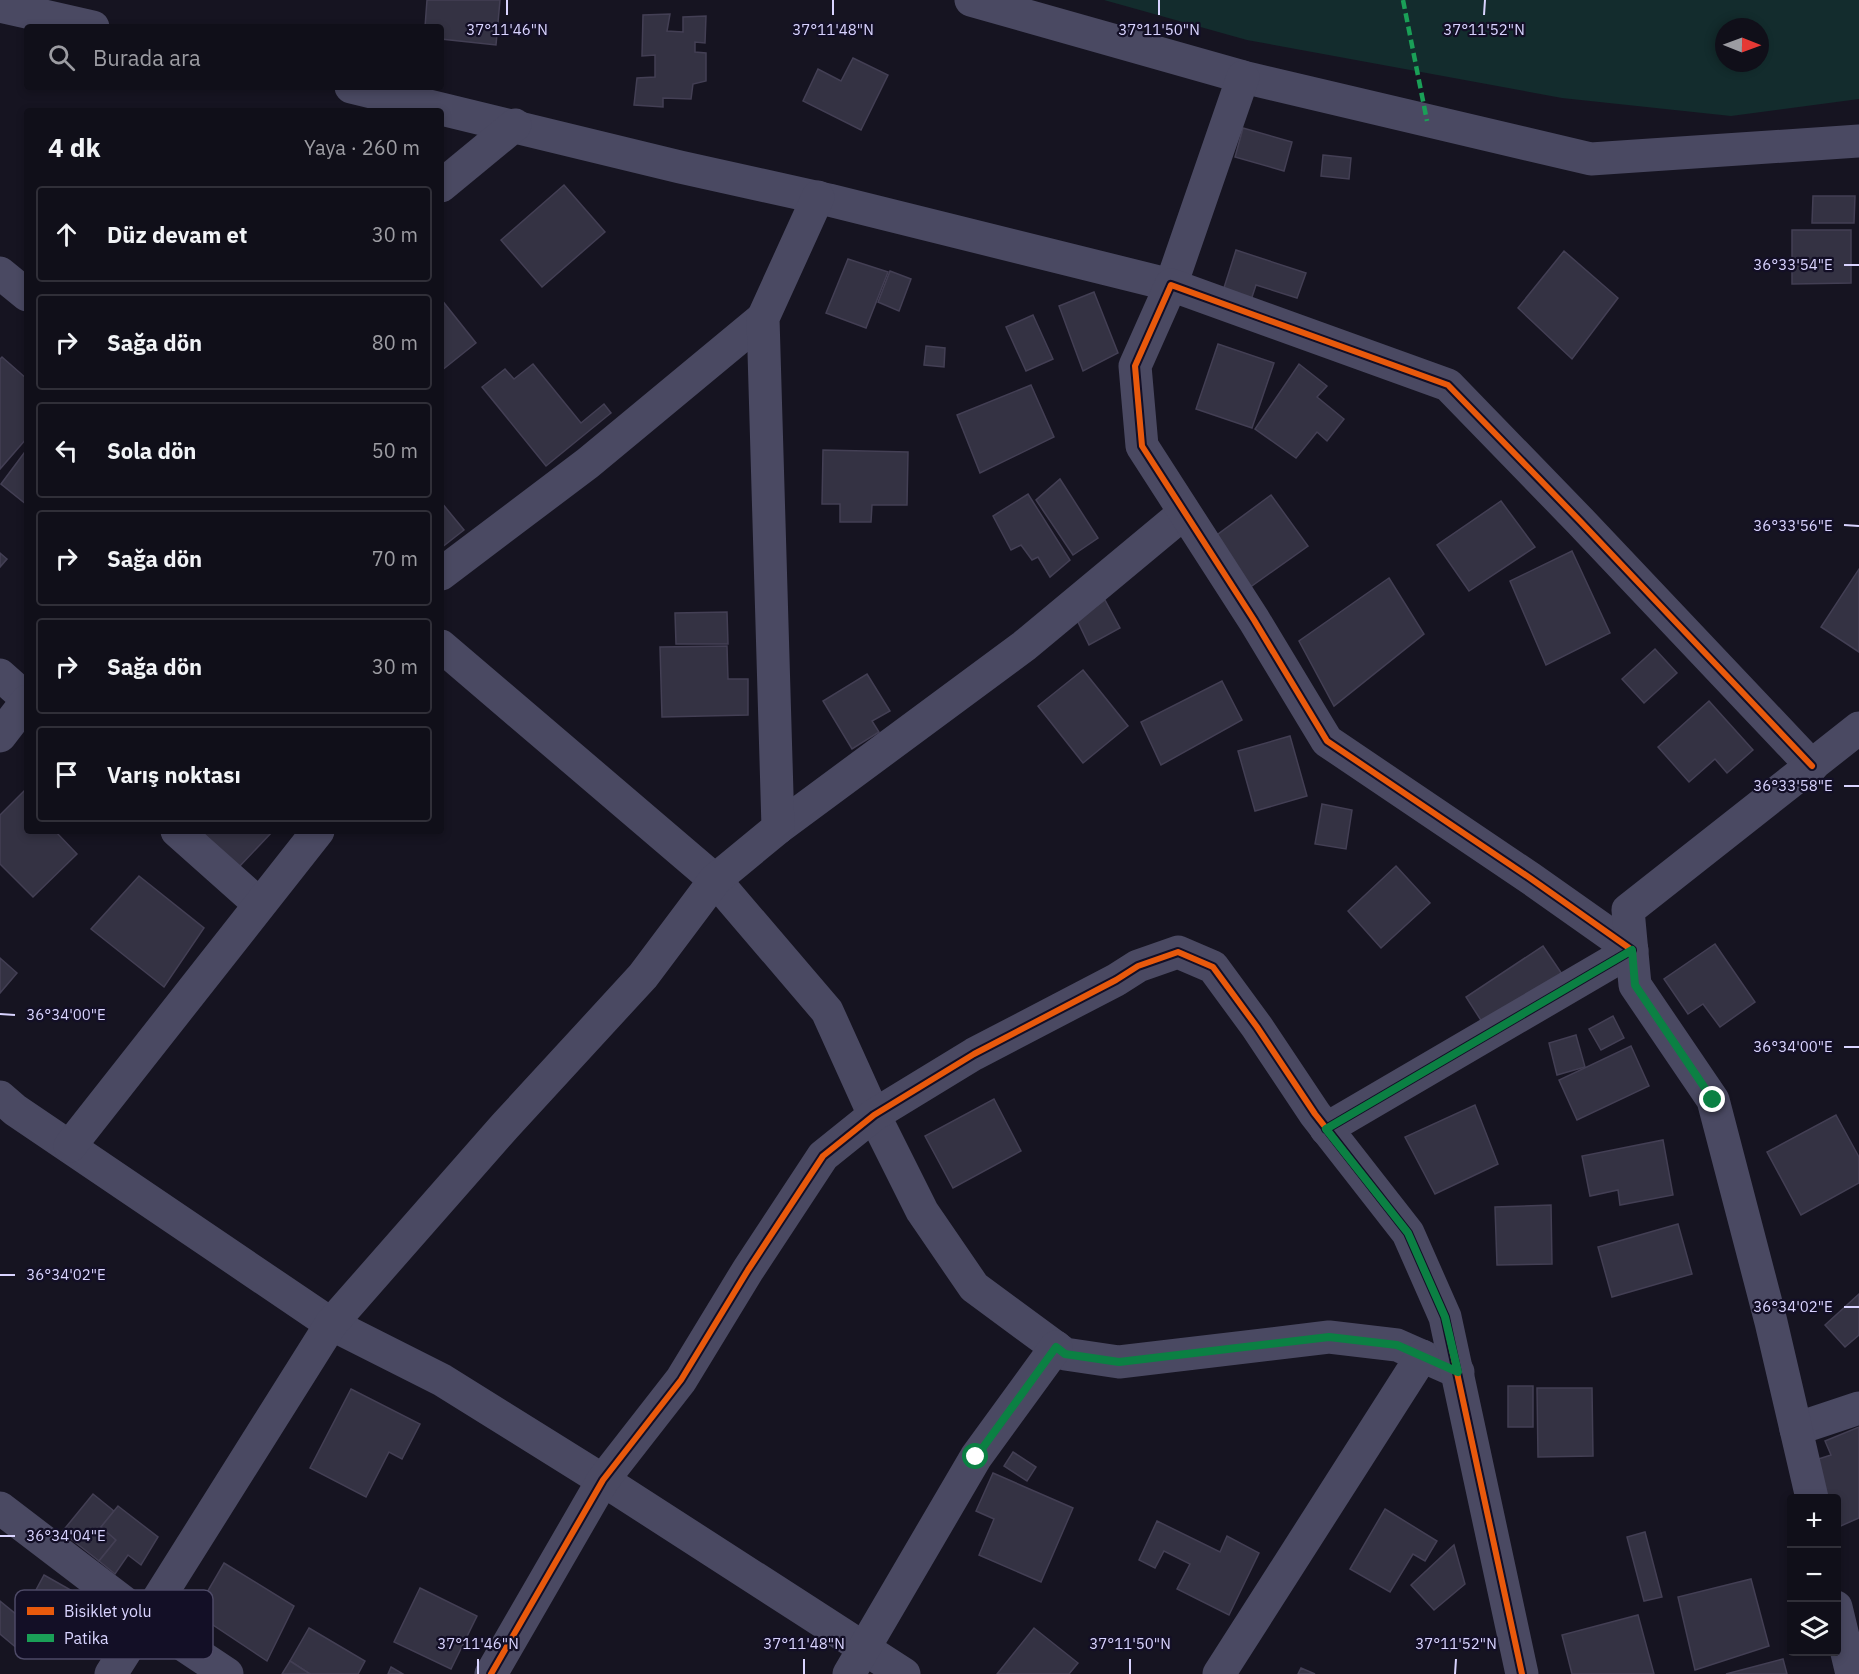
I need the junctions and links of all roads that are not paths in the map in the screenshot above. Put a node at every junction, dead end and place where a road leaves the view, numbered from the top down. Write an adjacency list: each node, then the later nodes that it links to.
1 (971, 0): 4 (street)
2 (0, 6): 3 (street)
3 (80, 24)
4 (1243, 77): 9 (street); 13 (street)
5 (364, 90): 6 (street)
6 (442, 108)
7 (444, 109): 8 (street)
8 (515, 125): 10 (street); 11 (street)
9 (1859, 141)
10 (444, 184)
11 (818, 197): 13 (street); 15 (street)
12 (0, 273): 14 (street)
13 (1171, 285): 16 (street); 24 (street)
14 (24, 292)
15 (763, 318): 17 (street); 25 (street)
16 (1184, 513): 25 (street); 30 (street)
17 (444, 572)
18 (446, 661): 28 (street)
19 (0, 675): 20 (street)
20 (24, 697)
21 (24, 704): 23 (street)
22 (1859, 728): 24 (street)
23 (0, 736)
24 (1812, 766): 30 (street)
25 (778, 828): 28 (street)
26 (180, 834): 29 (street)
27 (316, 834): 29 (street)
28 (715, 880): 32 (street); 35 (street)
29 (259, 904): 34 (street)
30 (1632, 950): 33 (street); 40 (street)
31 (0, 1097): 34 (street)
32 (874, 1115): 33 (street); 36 (street); 41 (street)
33 (1326, 1129): 38 (street)
34 (70, 1146): 35 (street)
35 (331, 1324): 41 (street); 45 (street)
36 (1056, 1347): 37 (street); 49 (street)
37 (1422, 1356): 38 (street); 54 (street)
38 (1458, 1372): 55 (street)
39 (1859, 1408): 40 (street)
40 (1796, 1429): 42 (street)
41 (603, 1480): 49 (street); 52 (street)
42 (1811, 1494)
43 (0, 1508): 44 (street)
44 (109, 1590)
45 (165, 1590)
46 (1841, 1628): 56 (street)
47 (121, 1659): 50 (street)
48 (205, 1659): 51 (street)
49 (856, 1661): 53 (street)
50 (111, 1674)
51 (227, 1674)
52 (491, 1674)
53 (904, 1674)
54 (1219, 1674)
55 (1522, 1674)
56 (1852, 1674)

